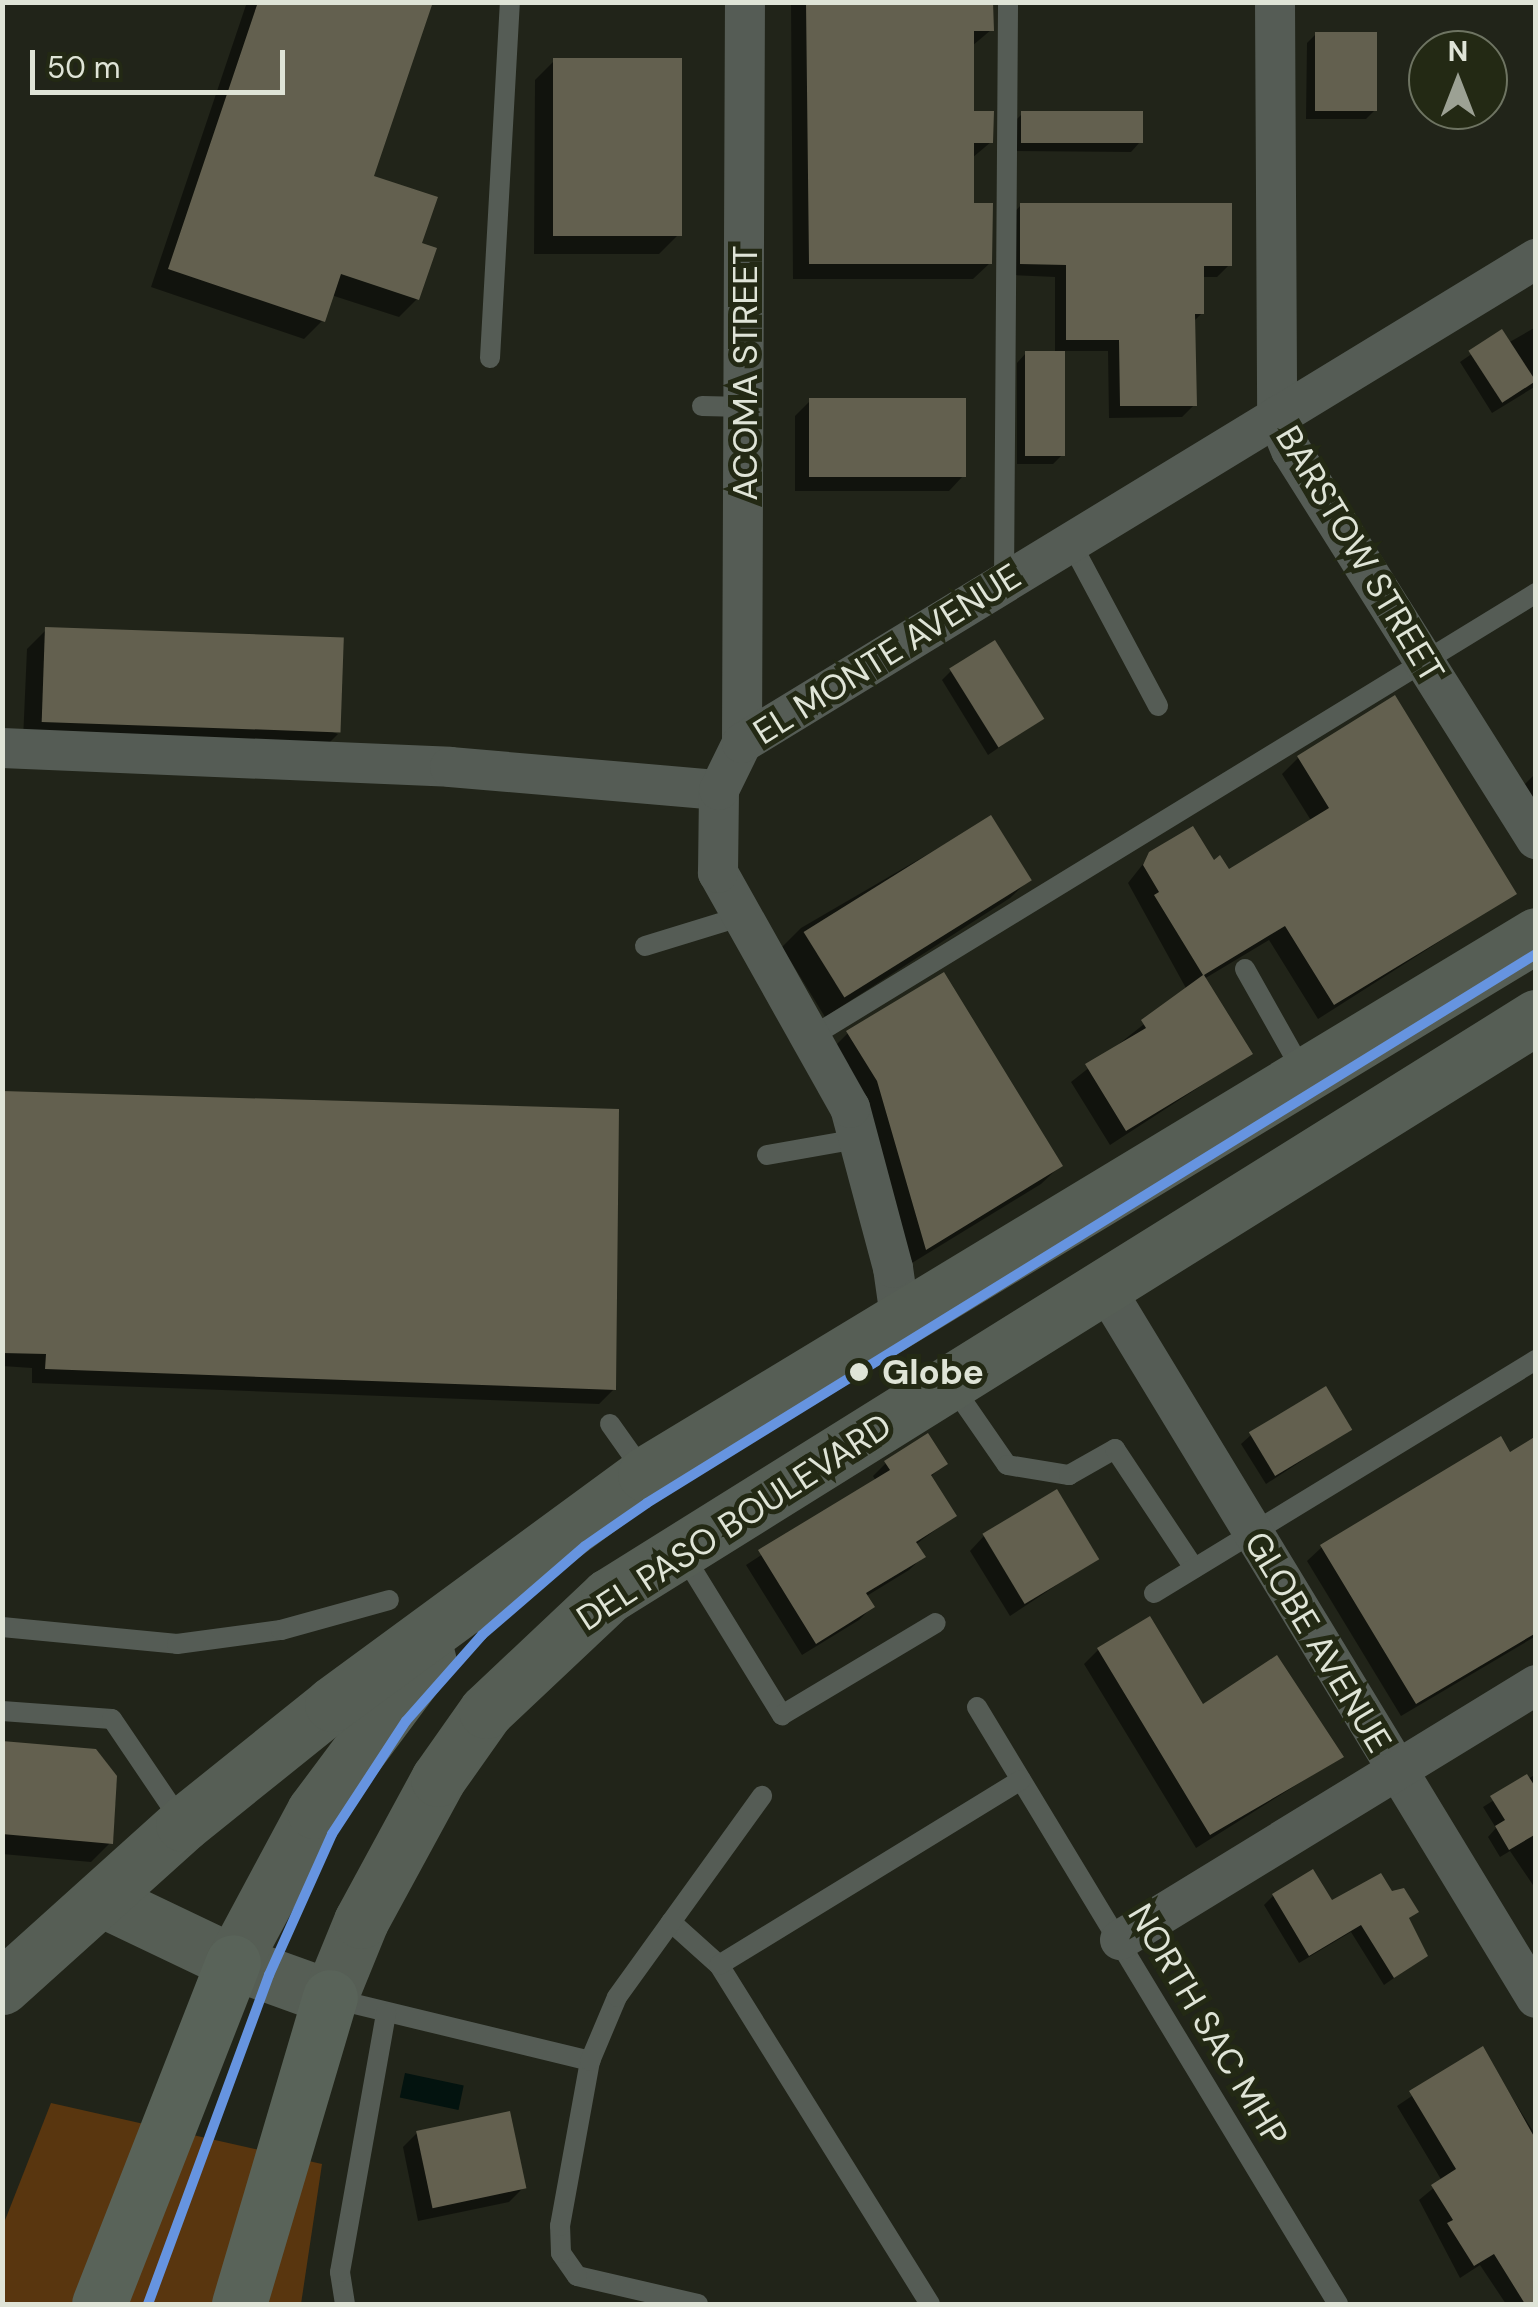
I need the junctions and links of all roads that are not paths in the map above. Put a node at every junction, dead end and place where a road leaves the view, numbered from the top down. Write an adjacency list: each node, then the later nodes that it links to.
1 (510, 2): 6 (lane)
2 (745, 2): 8 (street, ACOMA STREET)
3 (1008, 2): 11 (lane)
4 (1275, 2): 9 (street, BARSTOW STREET)
5 (1536, 259): 9 (street, EL MONTE AVENUE)
6 (490, 358)
7 (702, 406): 8 (lane)
8 (745, 408): 15 (street, ACOMA STREET)
9 (1277, 416): 10 (street, EL MONTE AVENUE); 13 (street, BARSTOW STREET)
10 (1070, 541): 11 (street, EL MONTE AVENUE); 14 (lane)
11 (1004, 582): 15 (street, EL MONTE AVENUE)
12 (1536, 593): 13 (lane)
13 (1422, 662): 18 (street, BARSTOW STREET); 24 (lane)
14 (1158, 706)
15 (742, 743): 17 (street, EL MONTE AVENUE)
16 (2, 748): 17 (street)
17 (720, 790): 19 (street)
18 (1536, 839)
19 (738, 917): 21 (lane); 24 (street)
20 (1536, 935): 25 (main road)
21 (645, 946)
22 (1245, 969): 25 (lane)
23 (1536, 1017): 28 (main road, DEL PASO BOULEVARD)
24 (811, 1037): 26 (street)
25 (1305, 1077): 29 (main road)
26 (858, 1139): 27 (lane); 29 (street)
27 (767, 1155)
28 (1103, 1285): 31 (main road, DEL PASO BOULEVARD); 34 (street, GLOBE AVENUE)
29 (900, 1318): 33 (main road)
30 (1536, 1360): 34 (lane)
31 (950, 1383): 35 (main road, DEL PASO BOULEVARD); 36 (lane)
32 (610, 1424): 33 (lane)
33 (645, 1474): 37 (main road)
34 (1252, 1533): 36 (lane); 45 (street, GLOBE AVENUE)
35 (680, 1549): 40 (lane); 55 (main road, DEL PASO BOULEVARD)
36 (1194, 1568): 38 (lane)
37 (487, 1593): 48 (main road); 52 (main road)
38 (1154, 1593)
39 (390, 1600): 41 (lane)
40 (936, 1623)
41 (2, 1627)
42 (1536, 1685): 45 (street)
43 (977, 1708): 46 (lane, NORTH SAC MHP)
44 (2, 1711): 48 (lane)
45 (1396, 1770): 51 (street); 56 (street, GLOBE AVENUE)
46 (1022, 1780): 51 (lane, NORTH SAC MHP); 53 (lane)
47 (762, 1796): 50 (lane)
48 (183, 1824): 49 (main road)
49 (103, 1900): 52 (main road); 54 (main road)
50 (671, 1922): 53 (lane); 58 (lane)
51 (1120, 1940): 64 (lane, NORTH SAC MHP)
52 (233, 1962): 55 (main road); 59 (highway)
53 (720, 1965): 63 (lane)
54 (2, 1987)
55 (330, 1998): 57 (lane); 60 (highway)
56 (1536, 1998)
57 (386, 2013): 58 (lane); 61 (lane)
58 (590, 2061): 62 (lane)
59 (99, 2304)
60 (239, 2304)
61 (345, 2304)
62 (698, 2304)
63 (930, 2304)
64 (1338, 2304)

